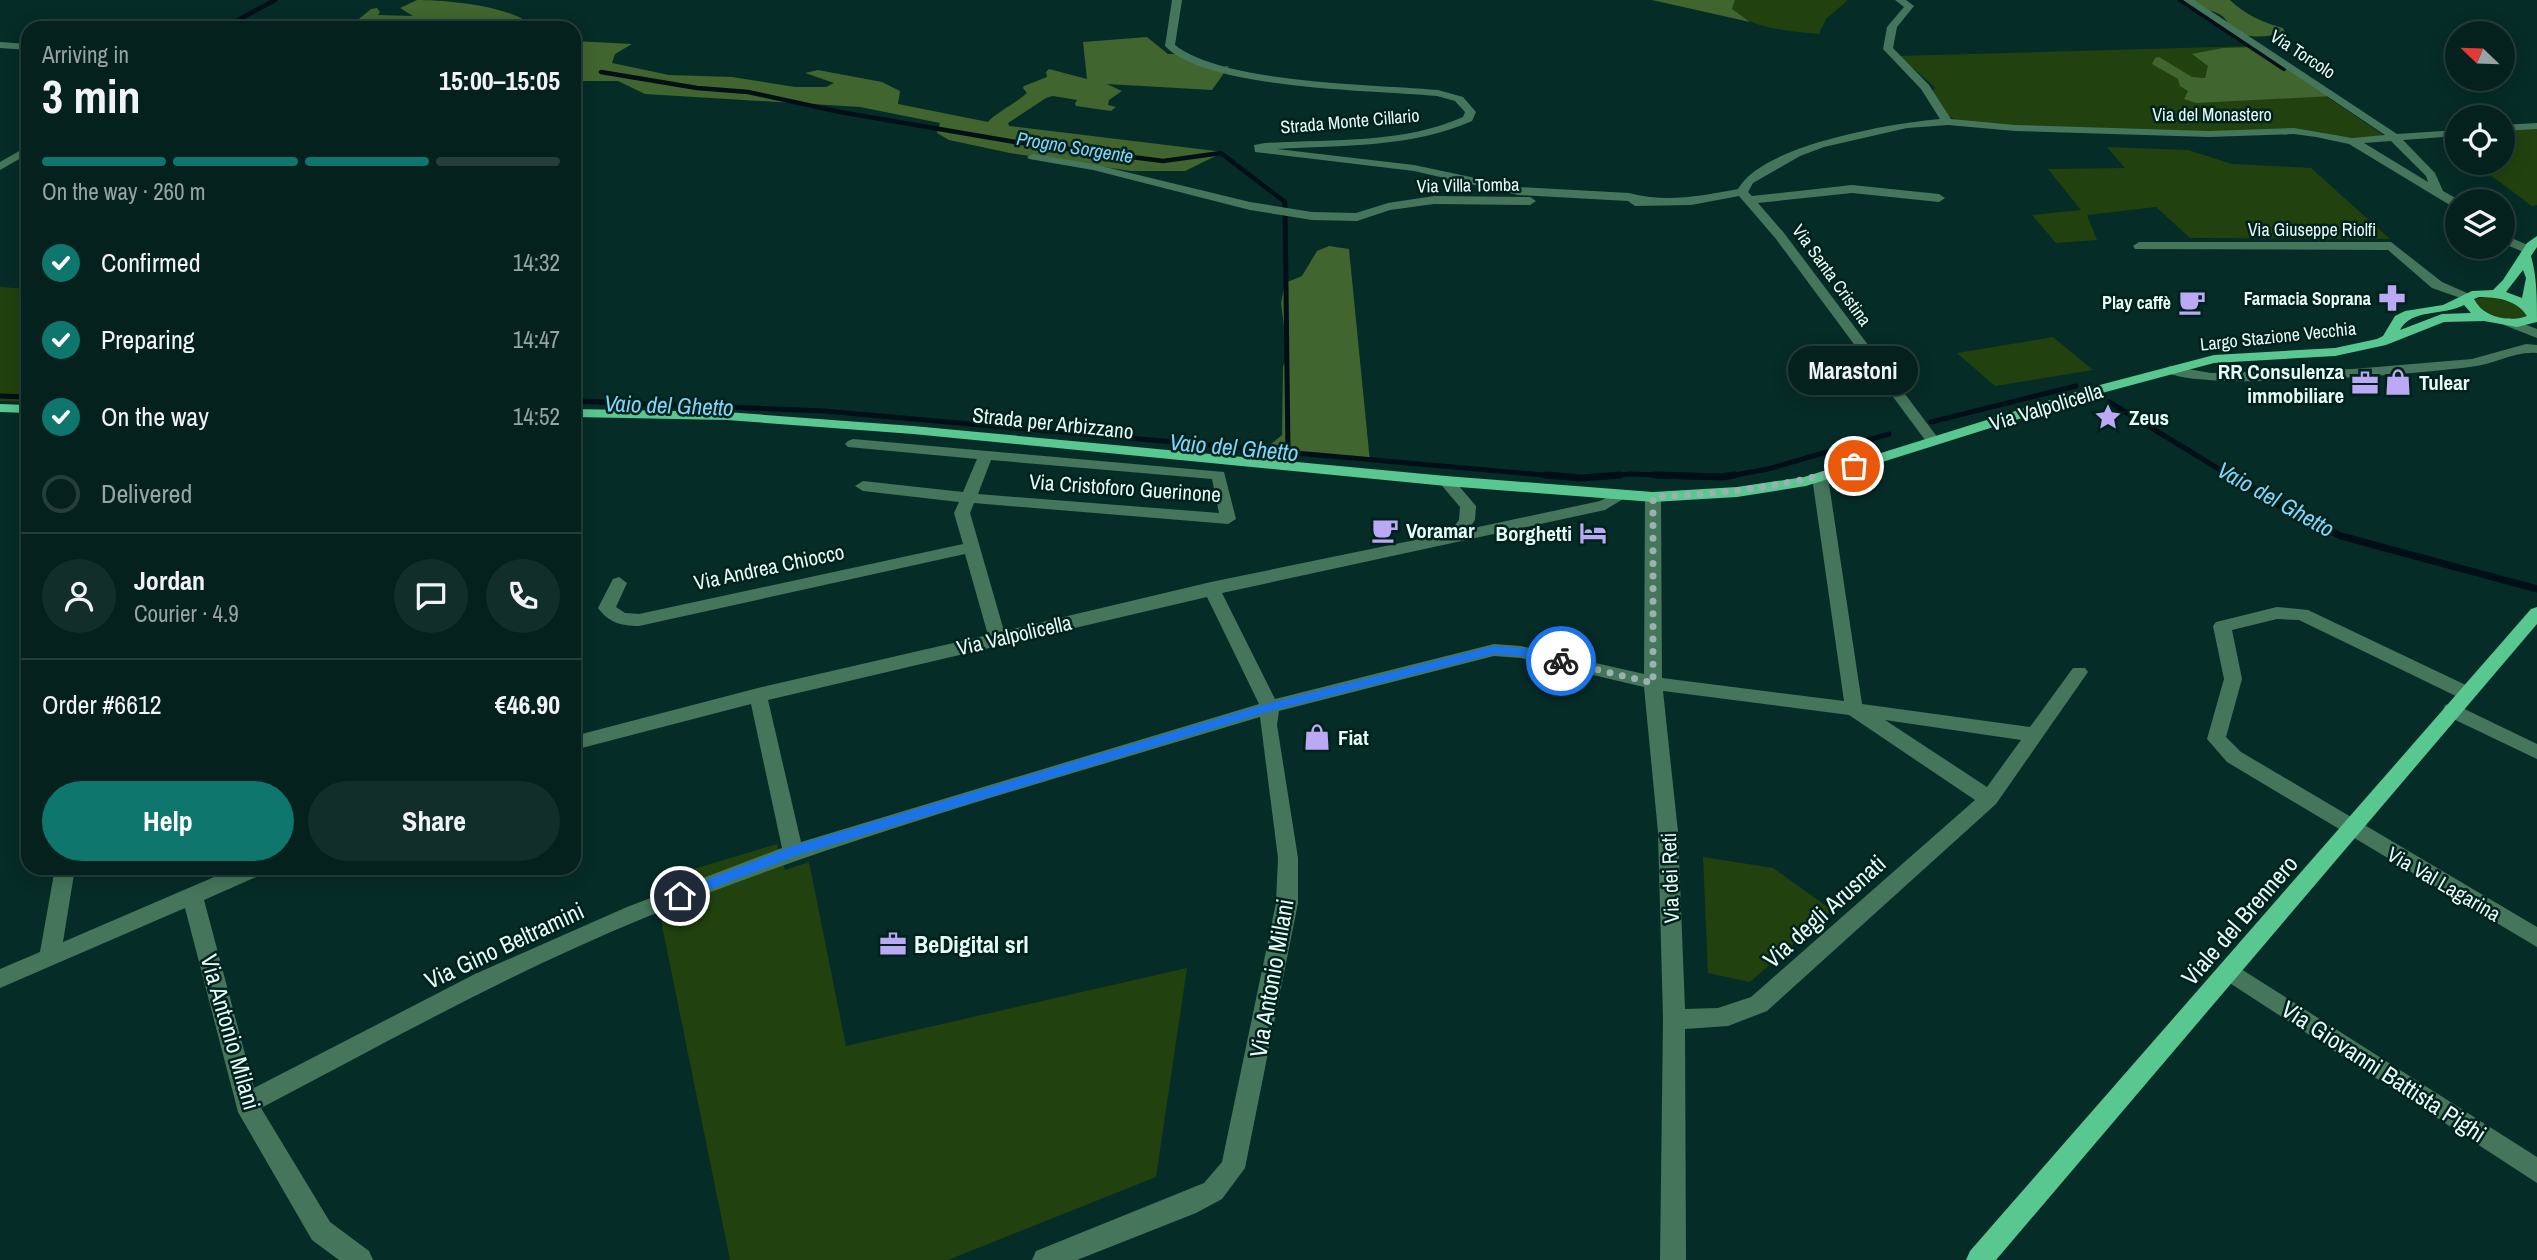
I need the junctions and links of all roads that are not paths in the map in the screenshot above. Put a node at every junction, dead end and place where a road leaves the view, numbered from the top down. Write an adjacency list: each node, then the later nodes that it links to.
1 (1177, 0): 19 (street, Strada Monte Cillario)
2 (1900, 0): 6 (street)
3 (2188, 0): 10 (street, Via Torcolo)
4 (0, 44): 5 (street)
5 (21, 46)
6 (1948, 122): 11 (street, Via del Monastero); 15 (street, Via del Monastero)
7 (2537, 126): 8 (street)
8 (2515, 127)
9 (2445, 134): 10 (street)
10 (2397, 139): 11 (street); 16 (street, Via Torcolo)
11 (2353, 141): 16 (street, Via del Monastero)
12 (21, 154): 14 (street)
13 (1033, 156): 19 (street, Via Villa Tomba)
14 (0, 167)
15 (1745, 193): 18 (street, Via Santa Cristina); 19 (street, Via Villa Tomba); 35 (street, Via Santa Cristina)
16 (2440, 193): 17 (street, Via del Monastero)
17 (2445, 197)
18 (1939, 198)
19 (1647, 202)
20 (2537, 240): 23 (main road)
21 (2139, 246): 25 (street, Via Giuseppe Riolfi)
22 (2515, 246): 23 (street)
23 (2526, 253): 24 (main road); 28 (main road)
24 (2495, 294): 25 (main road); 28 (main road)
25 (2468, 298): 26 (main road, Largo Stazione Vecchia); 29 (main road)
26 (2488, 317): 27 (main road, Largo Stazione Vecchia); 29 (main road, Largo Stazione Vecchia)
27 (2509, 323): 28 (street)
28 (2533, 323): 30 (street, Via Valpolicella)
29 (2389, 338): 31 (main road, Largo Stazione Vecchia)
30 (2532, 349): 31 (street, Via Valpolicella)
31 (2170, 370): 35 (main road, Via Valpolicella)
32 (0, 408): 33 (main road)
33 (21, 409)
34 (581, 413): 39 (main road, Strada per Arbizzano)
35 (1933, 441): 38 (main road, Via Valpolicella)
36 (853, 444): 37 (street, Via Cristoforo Guerinone)
37 (986, 455): 41 (street); 41 (street, Via Cristoforo Guerinone)
38 (1820, 477): 43 (main road, Via Valpolicella); 55 (street)
39 (1446, 481): 42 (main road, Strada per Arbizzano); 44 (street)
40 (863, 486): 41 (street, Via Cristoforo Guerinone)
41 (968, 496): 45 (street)
42 (1620, 496): 43 (main road, Strada per Arbizzano); 44 (street, Via Valpolicella)
43 (1653, 497): 51 (street, Via dei Reti)
44 (1456, 536): 47 (street, Via Valpolicella)
45 (971, 547): 46 (street, Via Andrea Chiocco); 49 (street)
46 (619, 583)
47 (1211, 588): 49 (street, Via Valpolicella); 54 (street, Via Antonio Milani)
48 (2537, 612): 52 (main road, Viale del Brennero)
49 (998, 639): 53 (street, Via Valpolicella)
50 (2079, 672): 57 (street, Via degli Arusnati)
51 (1653, 683): 54 (street, Via Gino Beltramini); 55 (street); 70 (street, Via dei Reti)
52 (2466, 693): 56 (main road, Viale del Brennero); 61 (street, Via Val Lagarina)
53 (758, 695): 58 (street, Via Valpolicella); 62 (street)
54 (1270, 707): 62 (street, Via Gino Beltramini); 74 (street, Via Antonio Milani)
55 (1854, 709): 57 (street); 60 (street)
56 (2452, 709): 59 (street); 61 (main road, Viale del Brennero)
57 (2035, 735): 60 (street, Via degli Arusnati)
58 (581, 741)
59 (2537, 752)
60 (1989, 799): 70 (street, Via degli Arusnati)
61 (2351, 829): 66 (street, Via Val Lagarina); 68 (main road, Viale del Brennero)
62 (793, 852): 71 (street, Via Gino Beltramini)
63 (64, 875): 67 (street)
64 (239, 875): 65 (street)
65 (192, 895): 67 (street); 71 (street, Via Antonio Milani)
66 (2537, 938)
67 (51, 956): 69 (street)
68 (2230, 971): 72 (street, Via Giovanni Battista Pighi); 76 (main road, Viale del Brennero)
69 (0, 979)
70 (1674, 1018): 75 (street, Via dei Reti)
71 (246, 1104): 73 (street, Via Antonio Milani)
72 (2537, 1171)
73 (360, 1260)
74 (1045, 1260)
75 (1673, 1260)
76 (1979, 1260)

